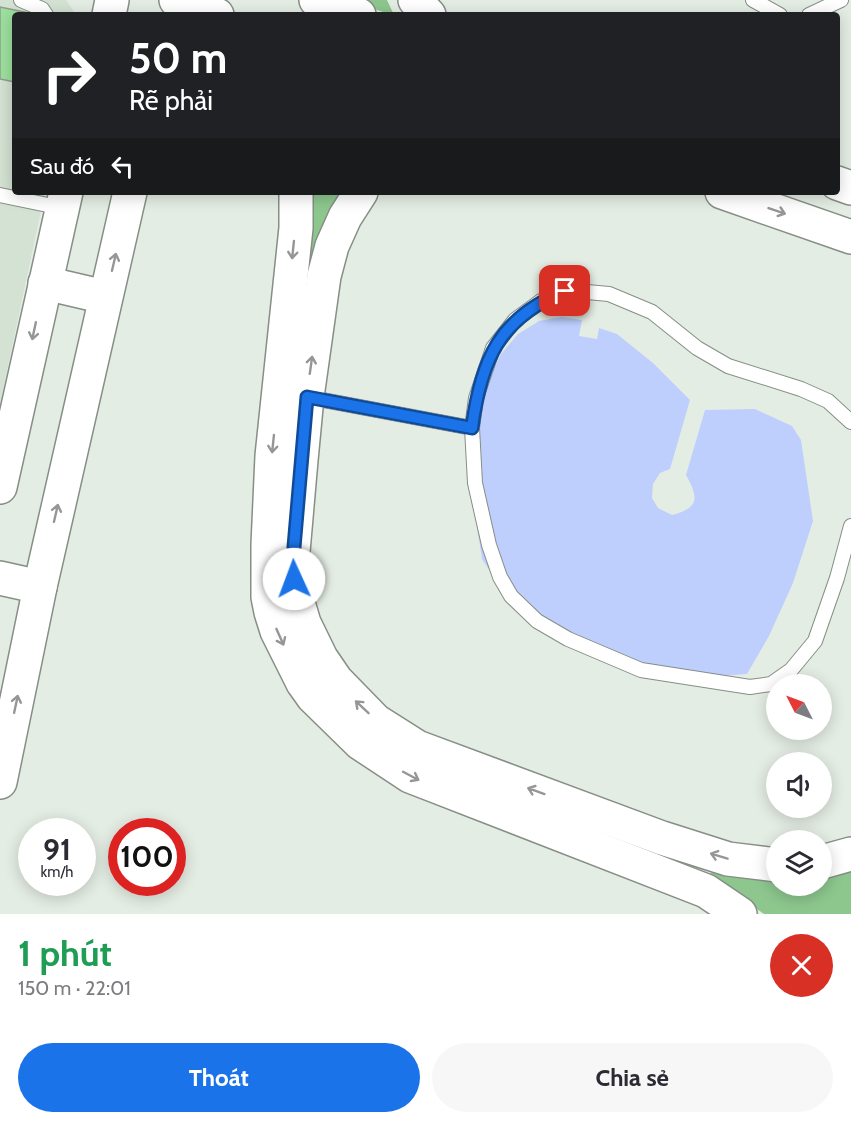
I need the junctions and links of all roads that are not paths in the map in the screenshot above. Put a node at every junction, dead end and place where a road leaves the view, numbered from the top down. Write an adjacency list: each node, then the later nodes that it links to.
1 (21, 0): 6 (lane)
2 (316, 0): 7 (main road)
3 (415, 0): 8 (main road)
4 (753, 0): 9 (lane)
5 (841, 0): 10 (lane)
6 (44, 12)
7 (350, 12)
8 (426, 12)
9 (775, 12)
10 (815, 12)
11 (30, 195): 16 (lane)
12 (129, 195): 19 (main road, one-way to 12)
13 (297, 195): 31 (main road, one-way to 31)
14 (359, 195): 20 (main road, one-way to 14)
15 (731, 195): 17 (main road, one-way to 17)
16 (64, 200): 18 (main road)
17 (851, 237)
18 (45, 283): 19 (main road); 23 (main road, one-way to 23)
19 (105, 297): 26 (main road, one-way to 19)
20 (307, 397): 22 (lane); 30 (main road, one-way to 20)
21 (851, 422): 22 (lane)
22 (472, 428): 24 (lane)
23 (0, 487)
24 (851, 526)
25 (0, 578): 26 (main road)
26 (40, 587): 27 (main road, one-way to 26)
27 (0, 782)
28 (851, 854): 29 (main road)
29 (832, 859)
30 (766, 864)
31 (740, 914)

